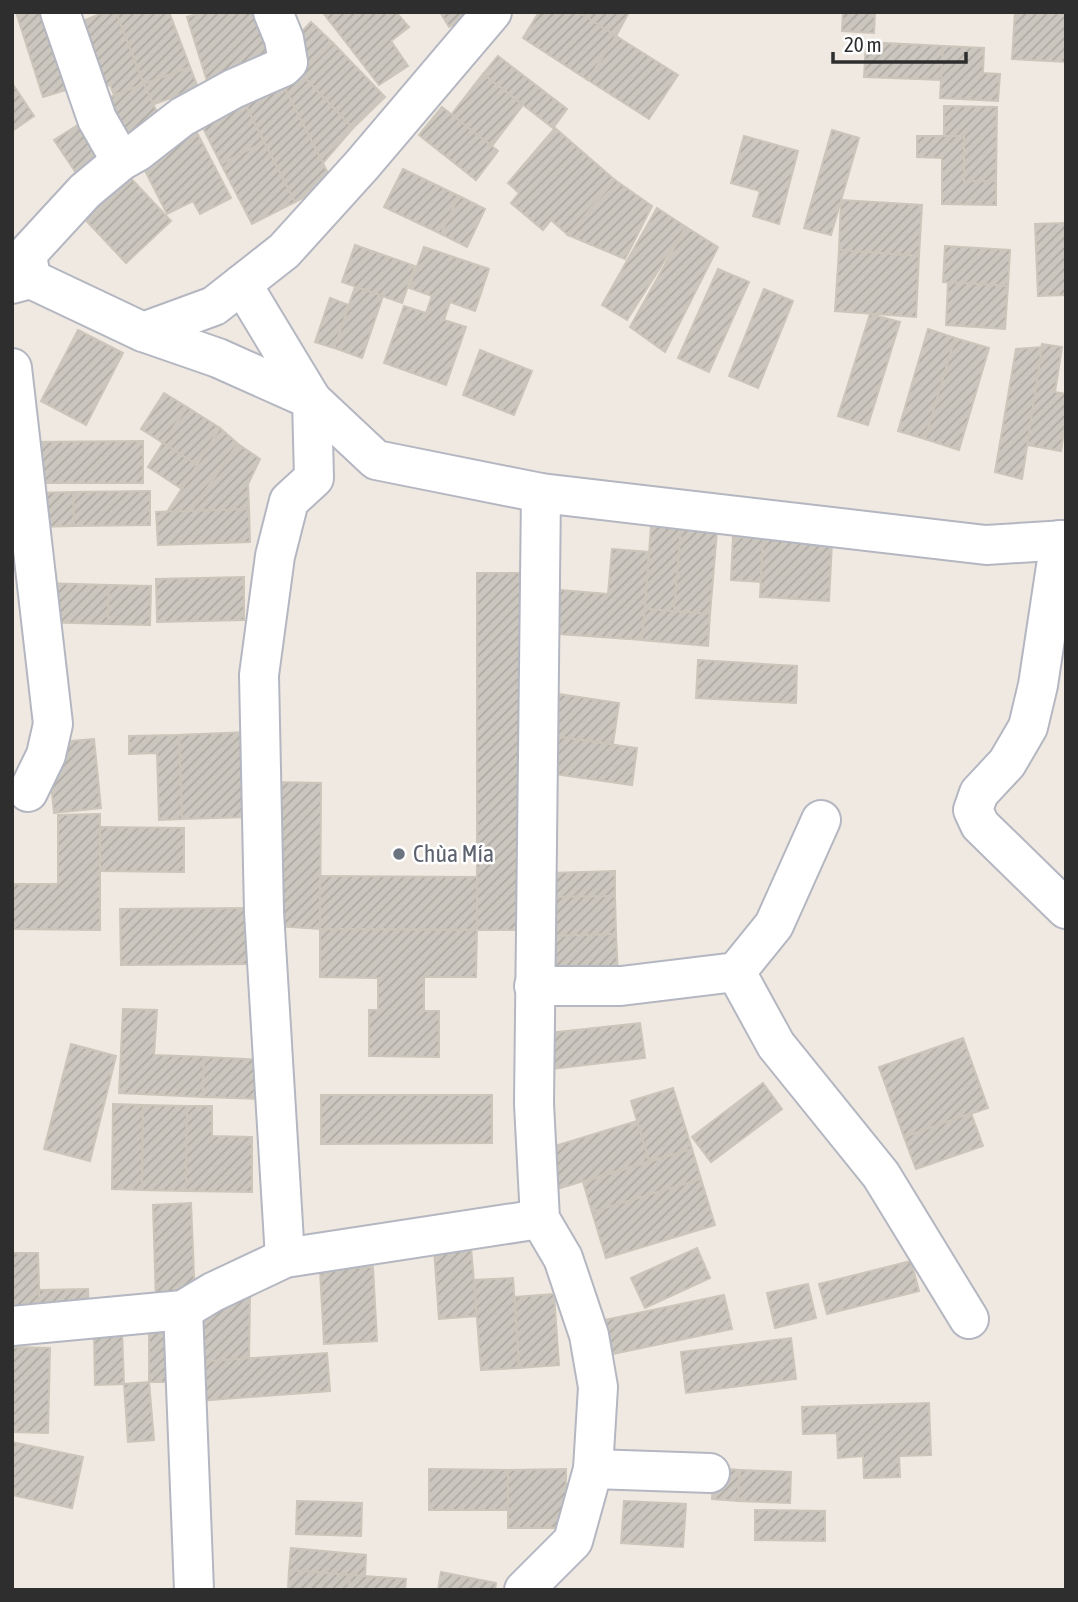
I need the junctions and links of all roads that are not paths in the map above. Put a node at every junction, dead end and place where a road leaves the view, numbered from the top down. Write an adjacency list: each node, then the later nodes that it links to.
1 (60, 12): 4 (street)
2 (492, 12): 6 (street)
3 (282, 15): 4 (street)
4 (121, 161): 5 (street)
5 (21, 282): 7 (street)
6 (242, 284): 7 (street); 9 (street)
7 (143, 332): 9 (street)
8 (12, 368): 12 (street)
9 (312, 400): 10 (street); 18 (street)
10 (541, 493): 11 (street); 16 (street)
11 (1063, 540): 14 (street)
12 (29, 792)
13 (821, 820): 15 (street)
14 (1066, 909)
15 (736, 972): 16 (street); 20 (street)
16 (534, 986): 17 (street)
17 (540, 1219): 18 (street); 22 (street)
18 (285, 1258): 19 (street)
19 (183, 1310): 21 (street); 24 (street)
20 (969, 1319)
21 (12, 1326)
22 (593, 1469): 23 (street); 25 (street)
23 (709, 1473)
24 (194, 1590)
25 (524, 1590)

